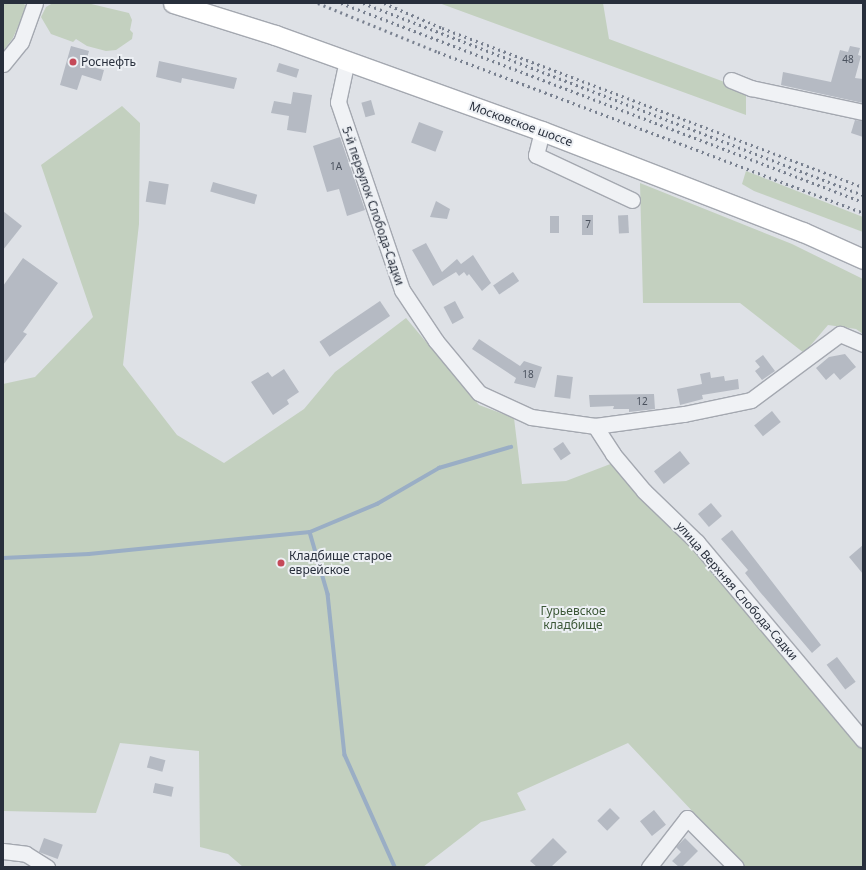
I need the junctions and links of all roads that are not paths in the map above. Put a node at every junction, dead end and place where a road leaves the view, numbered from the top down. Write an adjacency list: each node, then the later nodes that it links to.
1 (35, 3): 4 (street)
2 (173, 3): 3 (main road, Московское шоссе)
3 (346, 60): 7 (main road, Московское шоссе); 13 (street, 5-й переулок Слобода-Садки)
4 (3, 64)
5 (731, 80): 6 (street)
6 (863, 112)
7 (542, 131): 8 (street); 9 (main road, Московское шоссе)
8 (632, 200)
9 (804, 232): 10 (main road); 11 (main road, Московское шоссе)
10 (863, 250)
11 (863, 260)
12 (863, 344): 13 (street, 5-й переулок Слобода-Садки)
13 (595, 426): 14 (street, улица Верхняя Слобода-Садки)
14 (863, 740)
15 (3, 852): 16 (street)
16 (46, 867)
17 (649, 867): 18 (street)
18 (736, 867)

